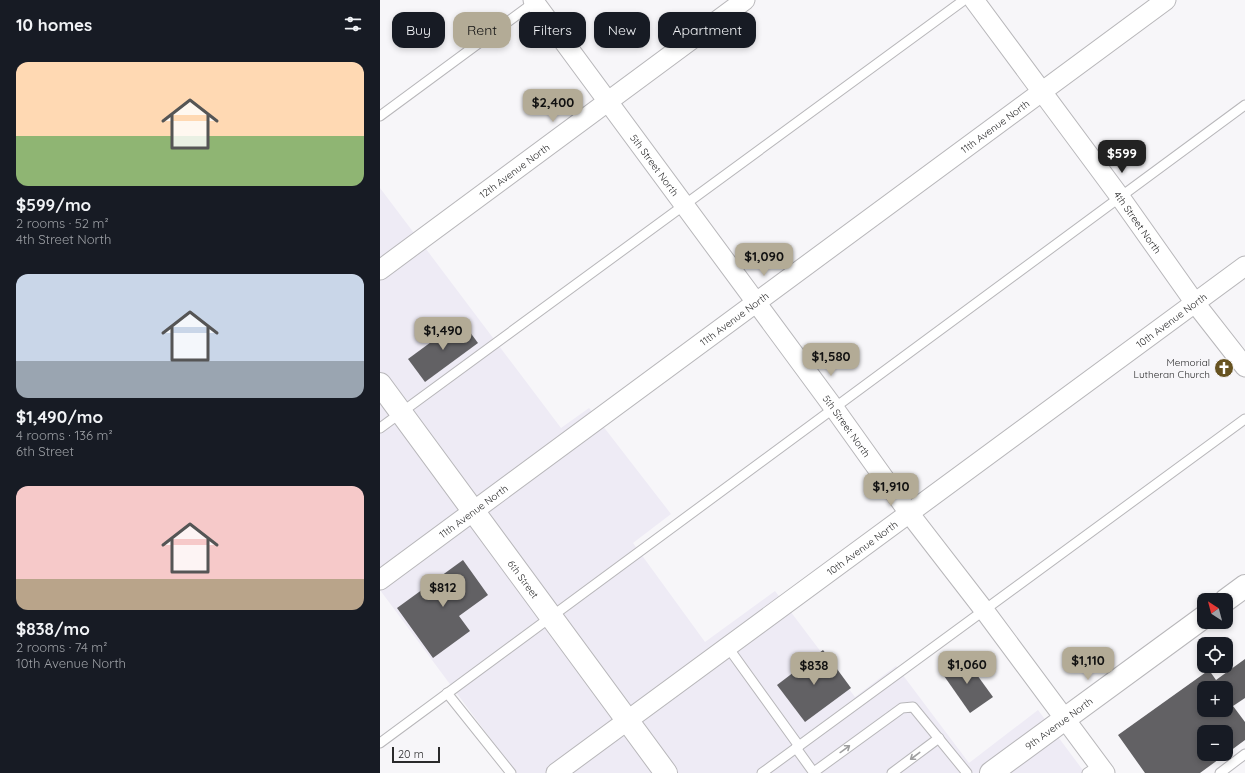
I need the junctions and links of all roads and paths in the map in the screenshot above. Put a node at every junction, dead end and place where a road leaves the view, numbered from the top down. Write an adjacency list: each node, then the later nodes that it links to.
1 (745, 0): 7 (street, 12th Avenue North)
2 (964, 0): 11 (lane)
3 (974, 0): 6 (street, 4th Street North)
4 (1166, 0): 6 (street, 11th Avenue North)
5 (535, 1): 7 (street, 5th Street North); 9 (lane)
6 (1042, 91): 10 (street, 4th Street North); 14 (street, 11th Avenue North)
7 (608, 102): 11 (street, 5th Street North); 13 (street, 12th Avenue North)
8 (1245, 105): 10 (lane)
9 (380, 116)
10 (1120, 197): 15 (street, 4th Street North); 18 (lane)
11 (684, 205): 14 (street, 5th Street North); 19 (lane)
12 (1245, 266): 15 (street, 10th Avenue North)
13 (380, 270)
14 (756, 302): 18 (street, 5th Street North); 22 (street, 11th Avenue North)
15 (1195, 303): 16 (street, 4th Street North); 23 (street, 10th Avenue North)
16 (1245, 367)
17 (380, 384): 19 (main road, 6th Street)
18 (834, 408): 23 (street, 5th Street North); 28 (lane)
19 (401, 413): 21 (lane); 22 (main road, 6th Street)
20 (1245, 419): 27 (lane)
21 (380, 428)
22 (473, 511): 24 (street, 11th Avenue North); 28 (main road, 6th Street)
23 (909, 513): 27 (street, 5th Street North); 30 (street, 10th Avenue North)
24 (380, 580)
25 (1245, 586): 26 (main road)
26 (1233, 595)
27 (984, 610): 32 (street, 5th Street North); 36 (lane)
28 (551, 616): 31 (lane); 33 (main road, 6th Street)
29 (1197, 622): 32 (main road, 9th Avenue North)
30 (727, 646): 33 (street, 10th Avenue North); 36 (lane)
31 (447, 693): 35 (lane); 39 (lane)
32 (1065, 719): 38 (street, 5th Street North); 46 (main road, 9th Avenue North)
33 (627, 720): 40 (street, 10th Avenue North); 41 (main road, 6th Street)
34 (938, 738): 43 (lane, one-way to 34); 44 (lane, one-way to 44); 45 (lane)
35 (380, 743)
36 (798, 747): 42 (lane); 43 (lane)
37 (1245, 754): 47 (lane)
38 (1097, 770)
39 (511, 773)
40 (556, 773)
41 (666, 773)
42 (762, 773)
43 (814, 773)
44 (892, 773)
45 (967, 773)
46 (991, 773)
47 (1220, 773)

